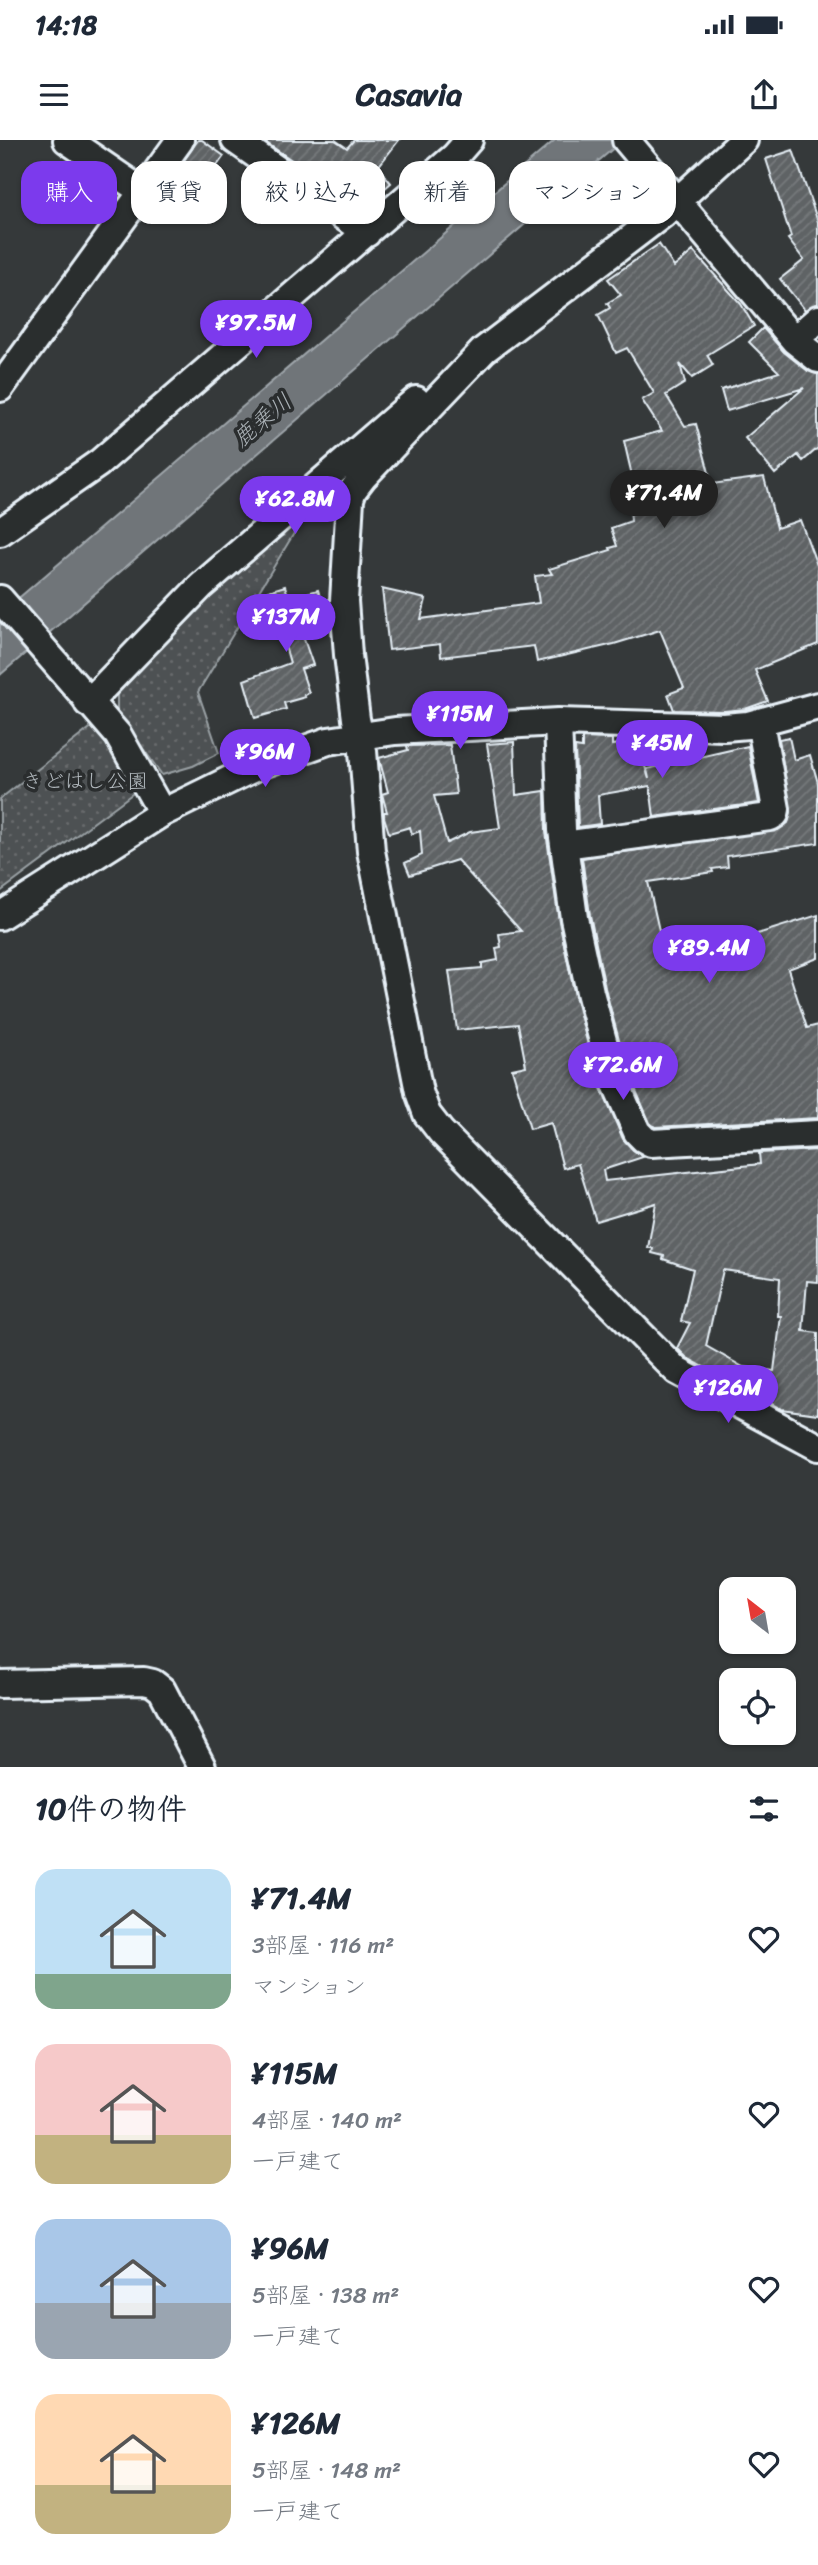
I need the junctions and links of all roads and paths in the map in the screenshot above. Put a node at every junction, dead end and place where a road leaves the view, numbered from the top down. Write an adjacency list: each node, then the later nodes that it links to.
1 (68, 140): 9 (street)
2 (180, 140): 7 (street)
3 (235, 140): 14 (street)
4 (469, 140): 14 (street)
5 (626, 140): 8 (street)
6 (744, 140): 10 (street)
7 (165, 161)
8 (644, 161)
9 (131, 184)
10 (676, 188)
11 (676, 198): 16 (street)
12 (131, 208): 19 (street)
13 (650, 224): 17 (street)
14 (367, 233): 20 (street)
15 (818, 319): 16 (street)
16 (794, 340): 18 (street)
17 (484, 349): 22 (street); 26 (street)
18 (818, 359)
19 (0, 388)
20 (0, 532)
21 (0, 599): 22 (street)
22 (81, 694): 27 (street)
23 (818, 706): 25 (street)
24 (558, 722): 25 (street); 26 (street); 28 (street)
25 (760, 722): 28 (street)
26 (359, 735): 27 (street); 31 (street)
27 (162, 813): 29 (street)
28 (564, 845): 30 (street)
29 (0, 916)
30 (818, 1134)
31 (818, 1447)
32 (0, 1684): 33 (street)
33 (202, 1767)

